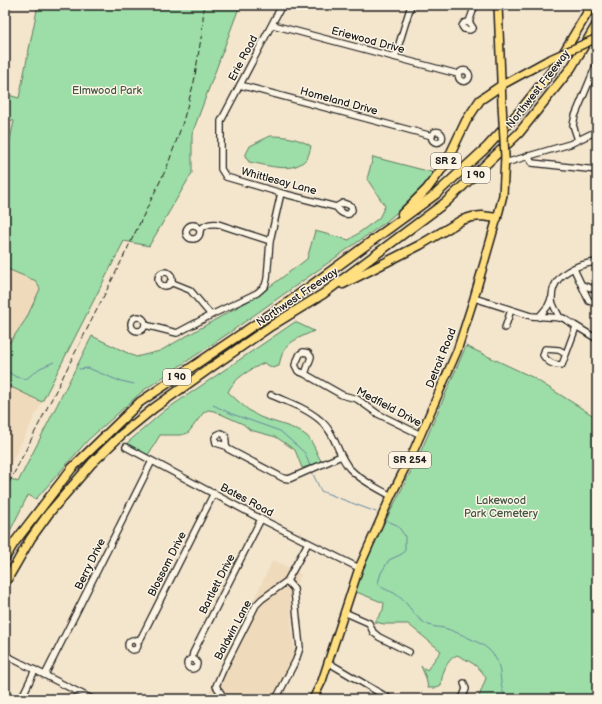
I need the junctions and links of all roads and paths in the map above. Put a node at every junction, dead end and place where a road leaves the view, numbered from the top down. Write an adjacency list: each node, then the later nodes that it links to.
1 (282, 5): 8 (street, Erie Road)
2 (411, 5): 10 (street)
3 (476, 5): 6 (street)
4 (496, 5): 14 (main road, Detroit Road)
5 (592, 5): 26 (highway, Northwest Freeway / I 90)
6 (469, 22)
7 (597, 24): 33 (highway, Northwest Freeway / I 90)
8 (273, 25): 10 (street, Eriewood Drive); 13 (street, Erie Road)
9 (596, 39): 14 (main road, bridge)
10 (395, 57): 12 (street, Eriewood Drive)
11 (597, 63): 18 (street)
12 (458, 74)
13 (240, 85): 15 (street, Erie Road); 17 (street, Homeland Drive)
14 (502, 85): 20 (main road, Detroit Road, bridge); 26 (highway, SR 2)
15 (221, 121): 22 (street, Whittlesay Lane)
16 (597, 131): 18 (street)
17 (432, 136)
18 (578, 140): 19 (street)
19 (528, 156): 20 (street); 21 (street)
20 (505, 160): 24 (main road, Detroit Road)
21 (597, 170)
22 (281, 193): 23 (street, Whittlesay Lane); 27 (street)
23 (336, 207)
24 (497, 218): 33 (highway); 34 (main road, Detroit Road / SR 254)
25 (200, 230): 27 (street)
26 (383, 233): 57 (highway, Northwest Freeway / I 90)
27 (270, 241): 38 (street)
28 (597, 262): 29 (street)
29 (574, 269): 31 (street); 35 (street)
30 (170, 282): 38 (street)
31 (582, 285): 32 (street); 36 (street)
32 (597, 290)
33 (323, 294): 60 (highway, Northwest Freeway / I 90)
34 (474, 298): 37 (street); 48 (main road, Detroit Road / SR 254)
35 (551, 299): 39 (street); 40 (street)
36 (597, 303)
37 (511, 310): 39 (street); 43 (street)
38 (211, 315): 41 (street)
39 (539, 317): 40 (street)
40 (560, 318): 42 (street)
41 (145, 325)
42 (576, 327): 44 (street); 45 (street)
43 (505, 328)
44 (597, 339)
45 (566, 354)
46 (305, 374): 48 (street, Medfield Drive)
47 (272, 395): 51 (street)
48 (420, 435): 54 (main road, Detroit Road / SR 254)
49 (226, 446): 51 (street)
50 (126, 447): 52 (street, Bates Road)
51 (341, 456): 54 (street)
52 (152, 461): 53 (street, Bates Road); 68 (street, Berry Drive)
53 (214, 494): 55 (street, Bates Road); 62 (street, Blossom Drive)
54 (391, 496): 58 (main road, Detroit Road / SR 254)
55 (261, 519): 56 (street, Bates Road); 65 (street, Bartlett Drive)
56 (308, 543): 58 (street, Bates Road); 59 (street, Baldwin Lane)
57 (5, 558)
58 (359, 568): 61 (main road, Detroit Road / SR 254)
59 (287, 581): 72 (street, Baldwin Lane); 73 (street)
60 (5, 583)
61 (344, 612): 63 (street); 66 (main road, Detroit Road / SR 254)
62 (137, 642)
63 (409, 652)
64 (5, 655): 67 (street)
65 (192, 659)
66 (329, 663): 74 (main road, Detroit Road / SR 254); 75 (street)
67 (35, 670): 68 (street); 70 (street)
68 (45, 675): 71 (street)
69 (464, 683): 76 (street)
70 (21, 699)
71 (92, 699)
72 (225, 699)
73 (276, 699)
74 (313, 699)
75 (390, 699)
76 (462, 699)

